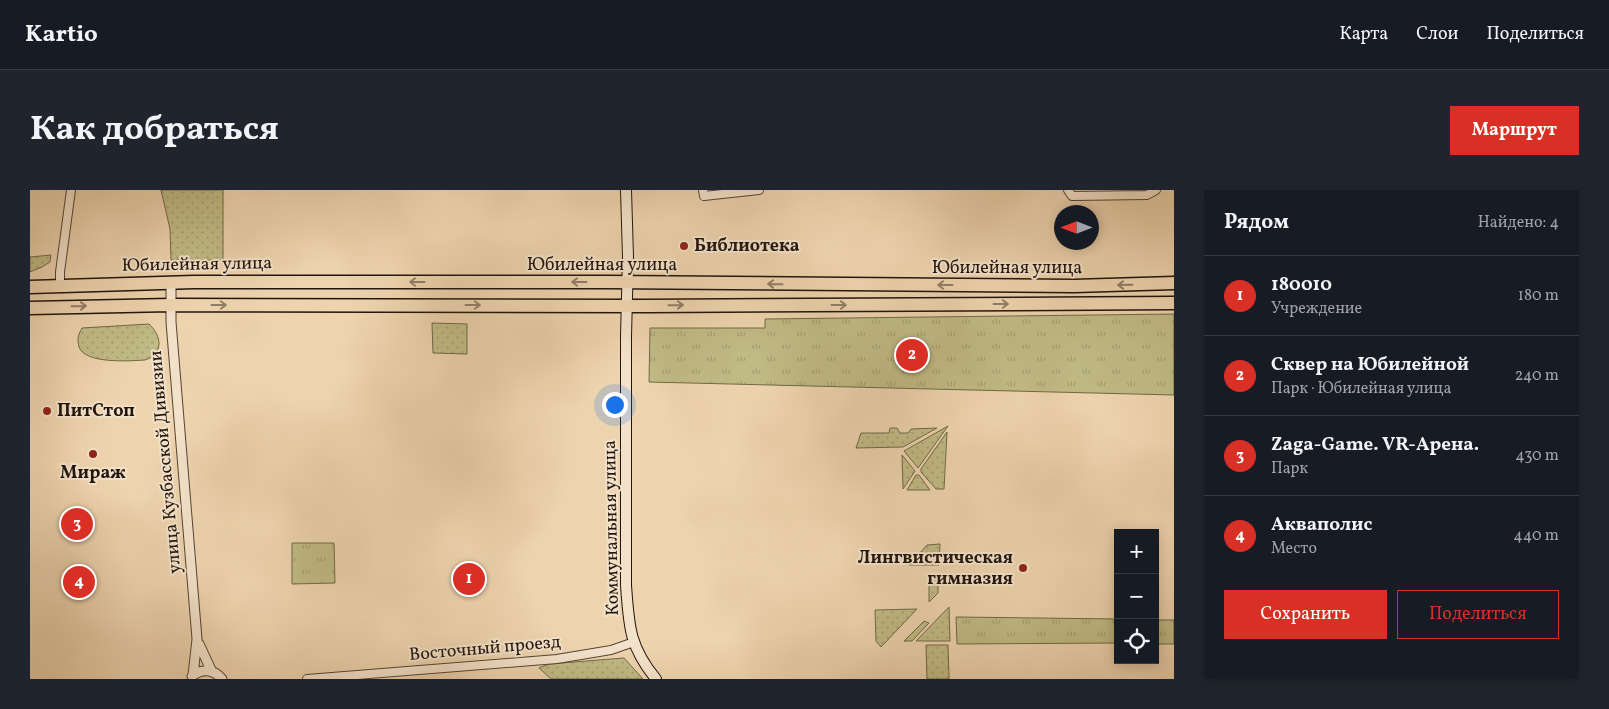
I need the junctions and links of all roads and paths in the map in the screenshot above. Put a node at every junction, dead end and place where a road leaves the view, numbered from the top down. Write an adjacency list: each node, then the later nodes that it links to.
1 (71, 190): 10 (street)
2 (626, 190): 8 (main road, Коммунальная улица)
3 (703, 190): 4 (street)
4 (759, 190)
5 (1068, 190): 6 (street)
6 (1156, 190)
7 (171, 282): 8 (highway, Юбилейная улица, one-way to 7); 10 (highway, Юбилейная улица); 13 (street, улица Кузбасской Дивизии)
8 (628, 282): 9 (highway, Юбилейная улица, one-way to 8); 14 (main road, Коммунальная улица)
9 (1174, 283)
10 (60, 286): 11 (highway, Юбилейная улица)
11 (30, 287)
12 (1174, 303): 14 (highway, Юбилейная улица, one-way to 12)
13 (170, 305): 14 (highway, Юбилейная улица, one-way to 14); 15 (highway, Юбилейная улица, one-way to 13); 16 (street, улица Кузбасской Дивизии)
14 (628, 306): 17 (main road, Коммунальная улица)
15 (30, 308)
16 (197, 639): 18 (street, улица Кузбасской Дивизии); 19 (street, улица Кузбасской Дивизии)
17 (634, 642): 21 (street, Восточный проезд); 22 (main road, Коммунальная улица)
18 (212, 672): 19 (street, улица Кузбасской Дивизии); 20 (street, улица Кузбасской Дивизии)
19 (191, 677)
20 (222, 679)
21 (308, 679)
22 (656, 679)

